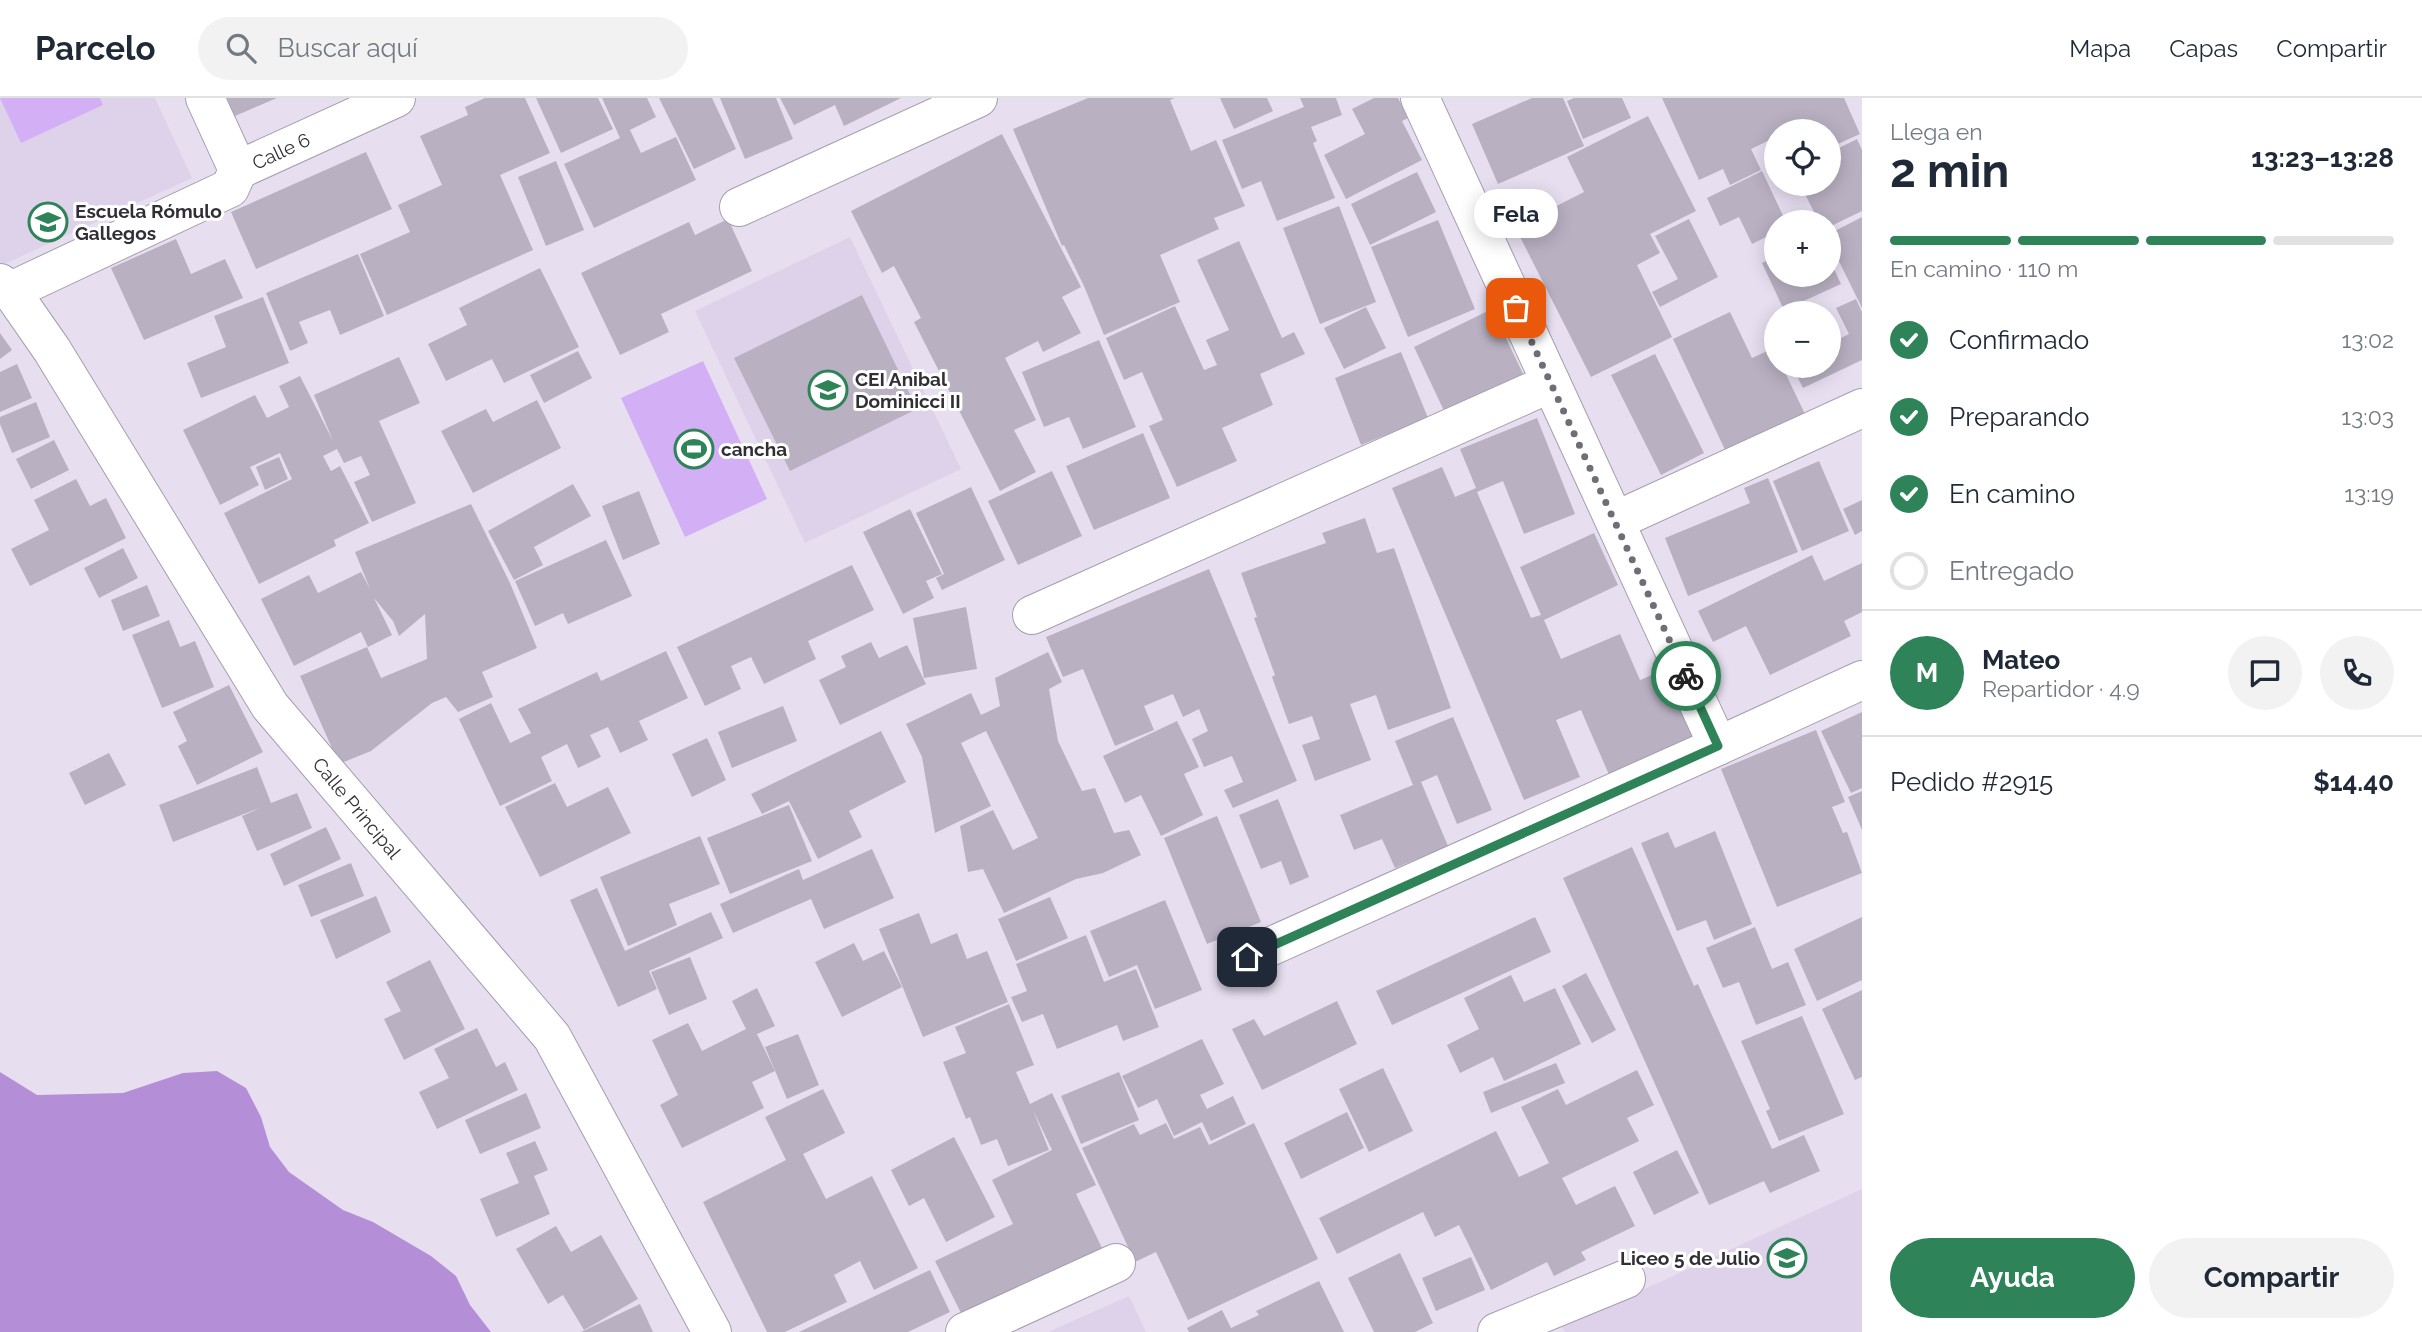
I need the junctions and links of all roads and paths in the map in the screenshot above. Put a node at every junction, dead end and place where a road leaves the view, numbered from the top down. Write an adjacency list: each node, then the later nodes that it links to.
1 (205, 98): 5 (street, Calle 6)
2 (396, 98): 5 (street, Calle 6)
3 (978, 98): 6 (street)
4 (1432, 102): 8 (street)
5 (237, 170): 7 (street)
6 (739, 207)
7 (5, 287): 17 (street, Calle Principal)
8 (1550, 383): 10 (street); 11 (street)
9 (1862, 408): 10 (street)
10 (1615, 521): 13 (street)
11 (1032, 615)
12 (1862, 680): 13 (street)
13 (1718, 746): 14 (street)
14 (1247, 957)
15 (1116, 1263): 18 (street)
16 (1626, 1279): 19 (street)
17 (712, 1332)
18 (965, 1332)
19 (1497, 1332)

